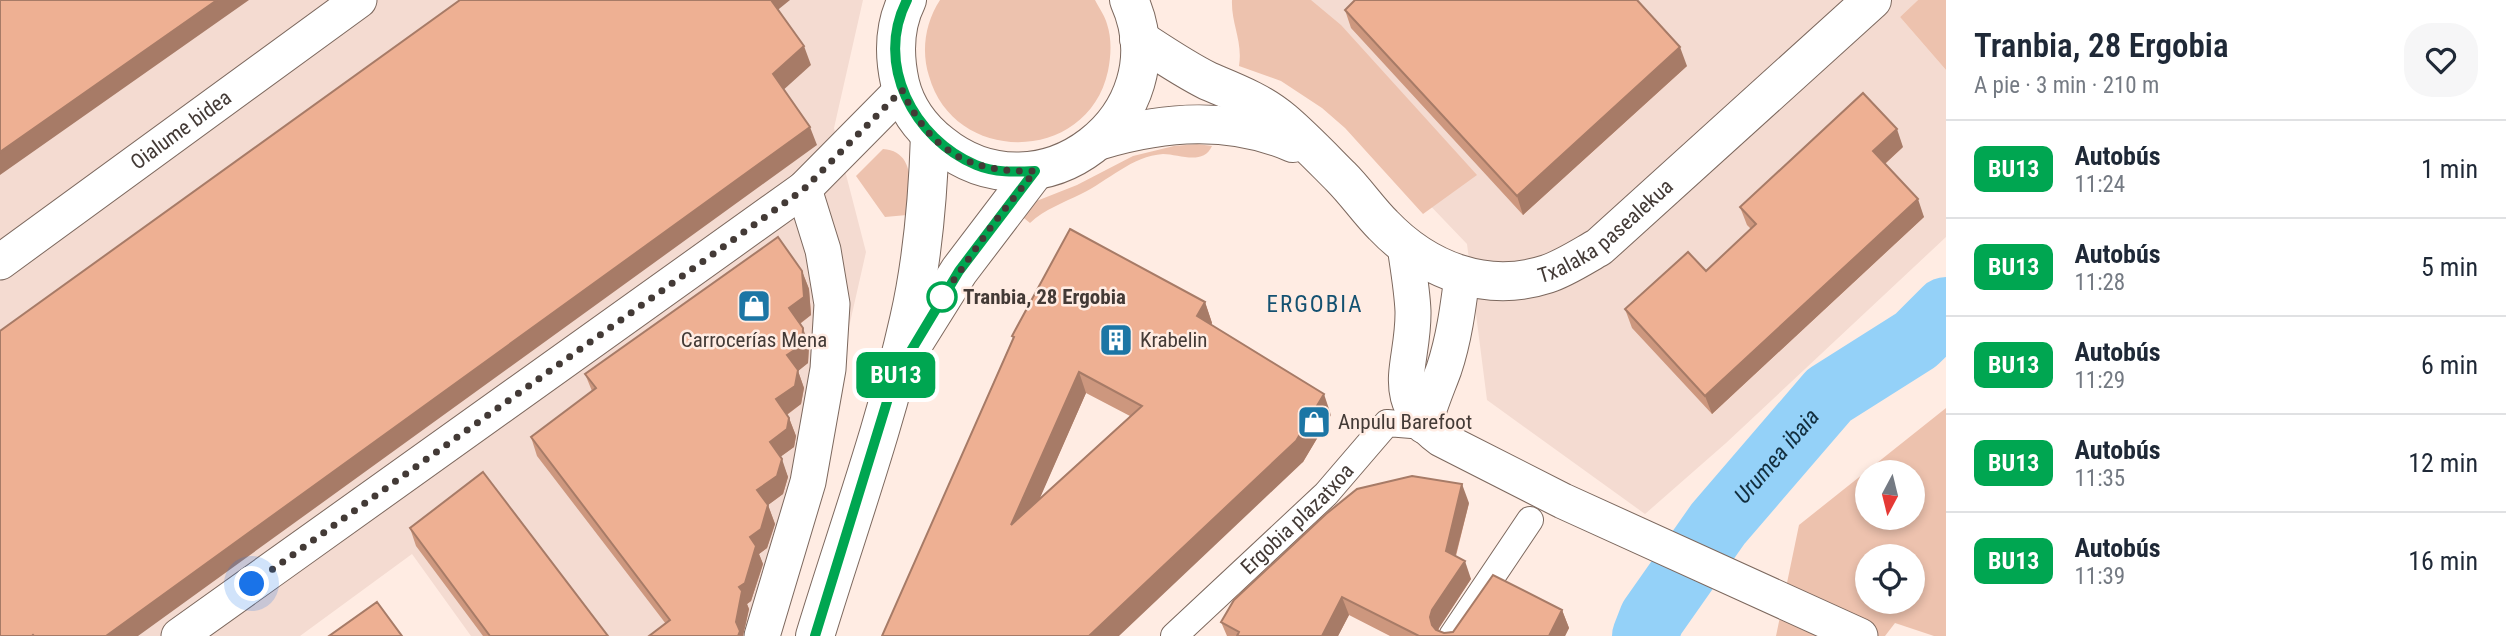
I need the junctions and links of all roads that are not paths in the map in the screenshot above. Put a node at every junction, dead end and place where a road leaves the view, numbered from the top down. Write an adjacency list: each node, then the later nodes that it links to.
1 (359, 0): 13 (street, Oialume bidea)
2 (1129, 0): 5 (main road)
3 (1872, 0): 14 (main road, Txalaka pasealekua)
4 (904, 2): 6 (main road)
5 (1139, 39): 8 (main road); 9 (main road, Txalaka pasealekua)
6 (902, 90): 7 (main road); 11 (street)
7 (930, 135): 10 (main road); 15 (main road)
8 (1101, 140): 9 (main road, Txalaka pasealekua); 10 (main road)
9 (1313, 151): 12 (main road, Txalaka pasealekua)
10 (1035, 171): 15 (main road)
11 (804, 189): 18 (street); 20 (street)
12 (1405, 246): 14 (main road, Txalaka pasealekua); 16 (street)
13 (1, 259)
14 (1462, 277): 16 (street)
15 (894, 379): 21 (main road)
16 (1424, 426): 22 (street, Ergobia plazatxoa); 24 (street)
17 (1530, 520): 23 (street)
18 (215, 626): 19 (street)
19 (179, 636)
20 (762, 636)
21 (815, 636)
22 (1174, 636)
23 (1452, 636)
24 (1860, 636)

